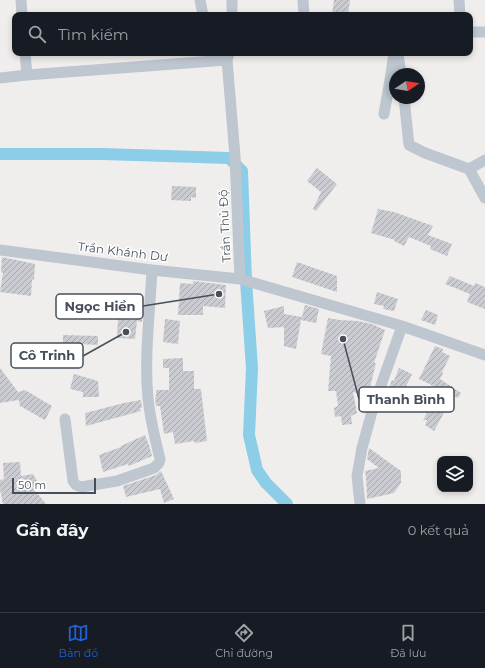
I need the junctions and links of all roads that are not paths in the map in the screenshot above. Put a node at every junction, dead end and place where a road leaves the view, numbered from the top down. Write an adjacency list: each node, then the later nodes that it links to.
1 (21, 0): 6 (street)
2 (200, 0): 7 (street)
3 (232, 0): 8 (street)
4 (304, 0): 9 (street)
5 (458, 0): 10 (street)
6 (22, 12)
7 (202, 12)
8 (232, 12)
9 (304, 12)
10 (460, 12)
11 (473, 32): 12 (street)
12 (485, 32)
13 (25, 56): 19 (street)
14 (394, 56): 22 (street)
15 (398, 56): 18 (street)
16 (209, 57): 17 (street); 19 (street)
17 (228, 57): 28 (street, Trần Thủ Độ)
18 (400, 68)
19 (27, 75): 20 (street)
20 (0, 78)
21 (405, 104): 24 (street)
22 (384, 114)
23 (485, 160): 24 (street)
24 (469, 169): 25 (street)
25 (485, 198)
26 (0, 250): 27 (street, Trần Khánh Dư)
27 (152, 270): 28 (street, Trần Khánh Dư); 31 (street)
28 (242, 280): 29 (street, Trần Khánh Dư)
29 (402, 326): 30 (street); 32 (street)
30 (485, 355)
31 (65, 420)
32 (360, 504)

